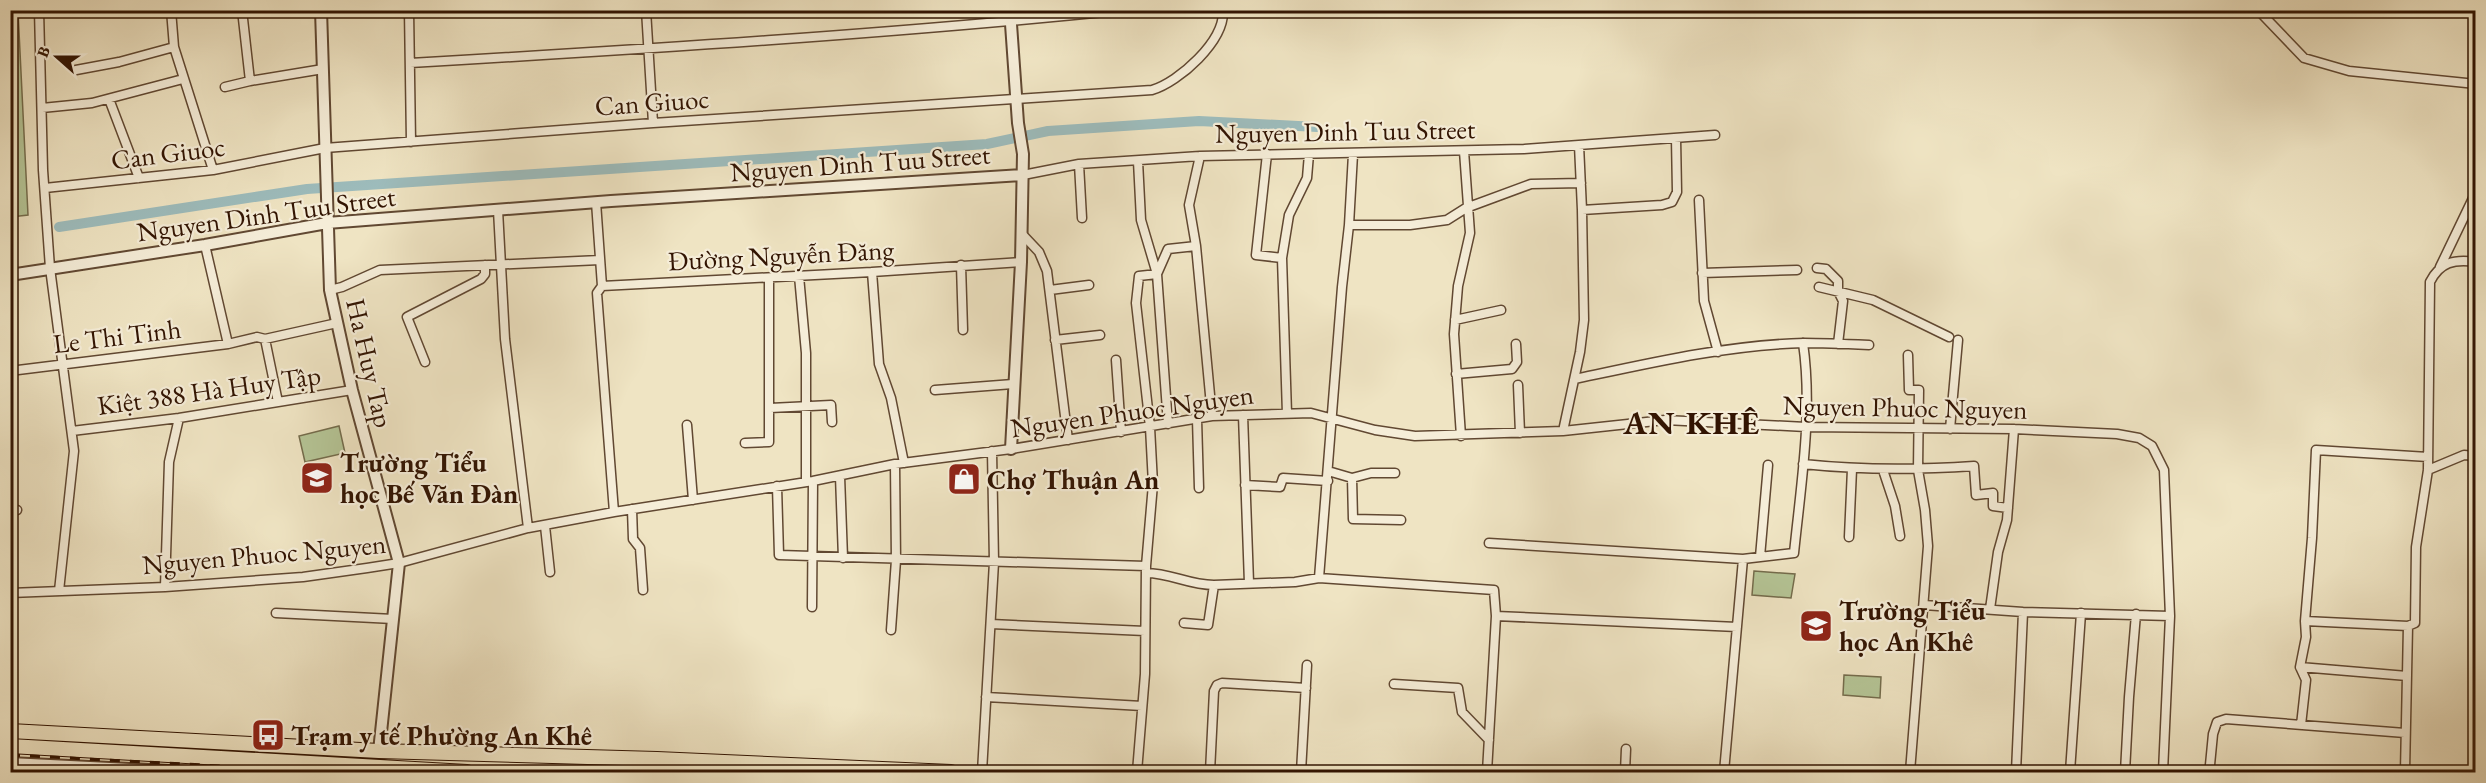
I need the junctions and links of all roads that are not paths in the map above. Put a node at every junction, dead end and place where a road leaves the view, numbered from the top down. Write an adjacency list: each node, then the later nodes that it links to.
1 (39, 10): 23 (street)
2 (171, 10): 12 (street)
3 (242, 10): 18 (street)
4 (321, 10): 15 (street, Ha Huy Tap)
5 (409, 10): 14 (street)
6 (645, 10): 13 (street)
7 (1125, 10): 10 (street)
8 (1223, 10): 21 (street, Can Giuoc)
9 (2258, 10): 19 (street)
10 (1046, 14): 11 (street)
11 (1010, 16): 13 (street); 21 (street)
12 (174, 47): 16 (street); 17 (street)
13 (648, 49): 14 (street); 24 (street)
14 (410, 63): 27 (street)
15 (323, 69): 18 (street); 29 (street, Ha Huy Tap)
16 (76, 70)
17 (183, 79): 22 (street); 37 (street)
18 (250, 81): 20 (street)
19 (2475, 84)
20 (225, 87)
21 (1018, 98): 24 (street, Can Giuoc); 38 (street)
22 (109, 99): 23 (street); 39 (street)
23 (42, 108): 41 (street)
24 (653, 123): 27 (street, Can Giuoc)
25 (1715, 135): 26 (street, Nguyen Dinh Tuu Street)
26 (1676, 138): 28 (street, Nguyen Dinh Tuu Street); 47 (street)
27 (411, 142): 29 (street, Can Giuoc)
28 (1579, 145): 30 (street, Nguyen Dinh Tuu Street); 40 (street)
29 (325, 148): 37 (street, Can Giuoc); 49 (street, Ha Huy Tap)
30 (1464, 151): 33 (street, Nguyen Dinh Tuu Street); 45 (street)
31 (1267, 154): 32 (street, Nguyen Dinh Tuu Street); 34 (street, Nguyen Dinh Tuu Street); 54 (street)
32 (1309, 154): 33 (street, Nguyen Dinh Tuu Street); 54 (street)
33 (1353, 154): 50 (street)
34 (1200, 156): 35 (street, Nguyen Dinh Tuu Street); 53 (street)
35 (1138, 161): 36 (street, Nguyen Dinh Tuu Street); 67 (street)
36 (1079, 164): 38 (street, Nguyen Dinh Tuu Street); 48 (street)
37 (213, 170): 39 (street, Can Giuoc)
38 (1023, 175): 44 (street, Nguyen Dinh Tuu Street); 51 (street)
39 (139, 178): 41 (street, Can Giuoc)
40 (1581, 183): 45 (street); 47 (street)
41 (45, 188): 61 (street)
42 (2475, 192): 63 (street)
43 (1699, 200): 66 (street)
44 (596, 202): 46 (street, Nguyen Dinh Tuu Street); 55 (street)
45 (1466, 208): 50 (street); 78 (street)
46 (498, 210): 49 (street, Nguyen Dinh Tuu Street); 58 (street)
47 (1582, 210): 96 (street)
48 (1082, 218)
49 (327, 223): 52 (street, Nguyen Dinh Tuu Street); 74 (street, Ha Huy Tap)
50 (1349, 225): 109 (street)
51 (1022, 234): 56 (street); 75 (street)
52 (205, 245): 61 (street, Nguyen Dinh Tuu Street); 85 (street)
53 (1196, 246): 67 (street); 106 (street)
54 (1282, 258): 105 (street)
55 (600, 260): 58 (street); 72 (street)
56 (1021, 262): 59 (street, Đường Nguyễn Đăng); 97 (street)
57 (2475, 262): 63 (street)
58 (501, 265): 60 (street); 151 (street)
59 (961, 265): 65 (street, Đường Nguyễn Đăng); 80 (street)
60 (485, 266): 74 (street); 92 (street)
61 (50, 268): 68 (street, Nguyen Dinh Tuu Street); 93 (street)
62 (1817, 268): 76 (street)
63 (2440, 268): 128 (street)
64 (1797, 270): 66 (street)
65 (872, 272): 69 (street, Đường Nguyễn Đăng); 129 (street)
66 (1702, 273): 89 (street)
67 (1157, 274): 111 (street); 113 (street)
68 (10, 275)
69 (799, 276): 70 (street, Đường Nguyễn Đăng); 102 (street)
70 (769, 278): 72 (street, Đường Nguyễn Đăng); 103 (street)
71 (1089, 285): 75 (street)
72 (602, 286): 148 (street)
73 (1819, 287): 76 (street)
74 (330, 290): 79 (street, Ha Huy Tap)
75 (1050, 290): 83 (street)
76 (1838, 291): 87 (street); 116 (street)
77 (1501, 310): 78 (street)
78 (1455, 320): 95 (street)
79 (337, 323): 82 (street, Le Thi Tinh); 99 (street, Ha Huy Tap)
80 (963, 330)
81 (1101, 335): 83 (street)
82 (265, 339): 85 (street, Le Thi Tinh); 101 (street)
83 (1055, 340): 123 (street)
84 (1803, 343): 87 (street); 89 (street); 114 (street)
85 (228, 344): 93 (street, Le Thi Tinh)
86 (1516, 344): 95 (street)
87 (1838, 344): 88 (street)
88 (1869, 345)
89 (1718, 352): 96 (street)
90 (1908, 355): 115 (street)
91 (1116, 360): 120 (street)
92 (425, 362)
93 (63, 364): 94 (street, Le Thi Tinh); 118 (street)
94 (10, 370)
95 (1456, 374): 122 (street)
96 (1575, 379): 119 (street)
97 (1013, 384): 100 (street); 125 (street)
98 (1518, 385): 121 (street)
99 (352, 390): 101 (street, Kiệt 388 Hà Huy Tập); 161 (street, Ha Huy Tap)
100 (934, 390)
101 (278, 402): 107 (street, Kiệt 388 Hà Huy Tập)
102 (806, 406): 103 (street); 110 (street); 141 (street)
103 (770, 408): 124 (street)
104 (1243, 414): 105 (street, Nguyen Phuoc Nguyen); 106 (street, Nguyen Phuoc Nguyen); 142 (street)
105 (1287, 414): 109 (street, Nguyen Phuoc Nguyen)
106 (1212, 416): 108 (street, Nguyen Phuoc Nguyen)
107 (179, 418): 118 (street, Kiệt 388 Hà Huy Tập); 167 (street)
108 (1197, 419): 111 (street, Nguyen Phuoc Nguyen); 144 (street)
109 (1332, 419): 122 (street, Nguyen Phuoc Nguyen); 136 (street)
110 (832, 422)
111 (1168, 424): 113 (street, Nguyen Phuoc Nguyen)
112 (687, 425): 145 (street)
113 (1150, 427): 120 (street, Nguyen Phuoc Nguyen); 162 (street)
114 (1806, 427): 115 (street, Nguyen Phuoc Nguyen); 119 (street, Nguyen Phuoc Nguyen); 130 (street)
115 (1919, 429): 116 (street, Nguyen Phuoc Nguyen); 134 (street)
116 (1950, 429): 117 (street, Nguyen Phuoc Nguyen)
117 (2014, 429): 146 (street); 179 (street, Nguyen Phuoc Nguyen)
118 (72, 431): 169 (street)
119 (1563, 431): 121 (street, Nguyen Phuoc Nguyen)
120 (1121, 432): 123 (street, Nguyen Phuoc Nguyen)
121 (1520, 433): 122 (street, Nguyen Phuoc Nguyen)
122 (1461, 436)
123 (1068, 440): 125 (street, Nguyen Phuoc Nguyen)
124 (745, 442)
125 (1011, 449): 126 (street, Nguyen Phuoc Nguyen)
126 (992, 451): 129 (street, Nguyen Phuoc Nguyen); 160 (street)
127 (2475, 456): 135 (street)
128 (2428, 457): 135 (street); 181 (street)
129 (899, 464): 138 (street, Nguyen Phuoc Nguyen); 159 (street)
130 (1803, 464): 132 (street); 156 (street)
131 (1768, 465): 156 (street)
132 (1852, 470): 133 (street); 153 (street)
133 (1883, 470): 134 (street); 152 (street)
134 (1918, 470): 146 (street); 171 (street)
135 (2428, 470): 184 (street)
136 (1328, 471): 139 (street); 140 (street)
137 (1395, 473): 139 (street)
138 (840, 476): 141 (street, Nguyen Phuoc Nguyen); 157 (street)
139 (1352, 478): 149 (street)
140 (1328, 481): 142 (street); 164 (street)
141 (810, 482): 143 (street, Nguyen Phuoc Nguyen); 155 (street)
142 (1245, 484): 165 (street)
143 (777, 486): 145 (street, Nguyen Phuoc Nguyen); 155 (street)
144 (1199, 488)
145 (693, 500): 147 (street, Nguyen Phuoc Nguyen)
146 (2008, 508): 173 (street)
147 (632, 509): 148 (street, Nguyen Phuoc Nguyen); 168 (street)
148 (614, 512): 150 (street, Nguyen Phuoc Nguyen)
149 (1401, 520)
150 (544, 526): 151 (street, Nguyen Phuoc Nguyen); 163 (street)
151 (528, 528): 161 (street, Nguyen Phuoc Nguyen)
152 (1900, 536)
153 (1849, 537)
154 (1489, 543): 158 (street)
155 (813, 557): 157 (street); 172 (street)
156 (1760, 557): 158 (street)
157 (843, 558): 159 (street)
158 (1743, 559): 185 (street)
159 (896, 560): 160 (street); 186 (street)
160 (994, 562): 162 (street); 183 (street)
161 (399, 563): 167 (street, Nguyen Phuoc Nguyen); 180 (street, Ha Huy Tap)
162 (1146, 570): 166 (street); 187 (street)
163 (550, 572)
164 (1319, 578): 165 (street); 178 (street)
165 (1249, 583): 166 (street)
166 (1214, 585): 182 (street)
167 (165, 587): 169 (street, Nguyen Phuoc Nguyen)
168 (643, 590)
169 (59, 591): 170 (street, Nguyen Phuoc Nguyen)
170 (10, 593)
171 (1923, 605): 173 (street); 216 (street)
172 (812, 607)
173 (1990, 609): 174 (street)
174 (2023, 612): 176 (street); 217 (street)
175 (276, 613): 180 (street)
176 (2081, 613): 177 (street); 218 (street)
177 (2136, 614): 179 (street); 219 (street)
178 (1496, 616): 185 (street); 198 (street)
179 (2170, 616): 220 (street, Nguyen Phuoc Nguyen)
180 (393, 619): 201 (street, Ha Huy Tap)
181 (2305, 621): 184 (street); 189 (street)
182 (1184, 623)
183 (991, 624): 187 (street); 193 (street)
184 (2408, 626): 190 (street)
185 (1737, 627): 215 (street)
186 (891, 630)
187 (1145, 631): 194 (street)
188 (1307, 665): 192 (street)
189 (2300, 667): 190 (street); 195 (street)
190 (2407, 676): 197 (street)
191 (1394, 684): 198 (street)
192 (1306, 688): 211 (street); 212 (street)
193 (986, 697): 194 (street); 209 (street)
194 (1142, 706): 210 (street)
195 (2301, 725): 197 (street); 202 (street)
196 (10, 731): 201 (highway)
197 (2405, 733): 221 (street)
198 (1489, 741): 213 (street)
199 (10, 746): 207 (highway)
200 (1626, 750): 214 (street)
201 (379, 751): 204 (highway)
202 (2210, 765)
203 (12, 766): 205 (street)
204 (693, 766): 208 (highway)
205 (145, 771): 206 (street)
206 (190, 772)
207 (467, 772)
208 (951, 772)
209 (982, 772)
210 (1137, 772)
211 (1210, 772)
212 (1301, 772)
213 (1487, 772)
214 (1624, 772)
215 (1724, 772)
216 (1910, 772)
217 (2016, 772)
218 (2070, 772)
219 (2125, 772)
220 (2163, 772)
221 (2405, 772)

